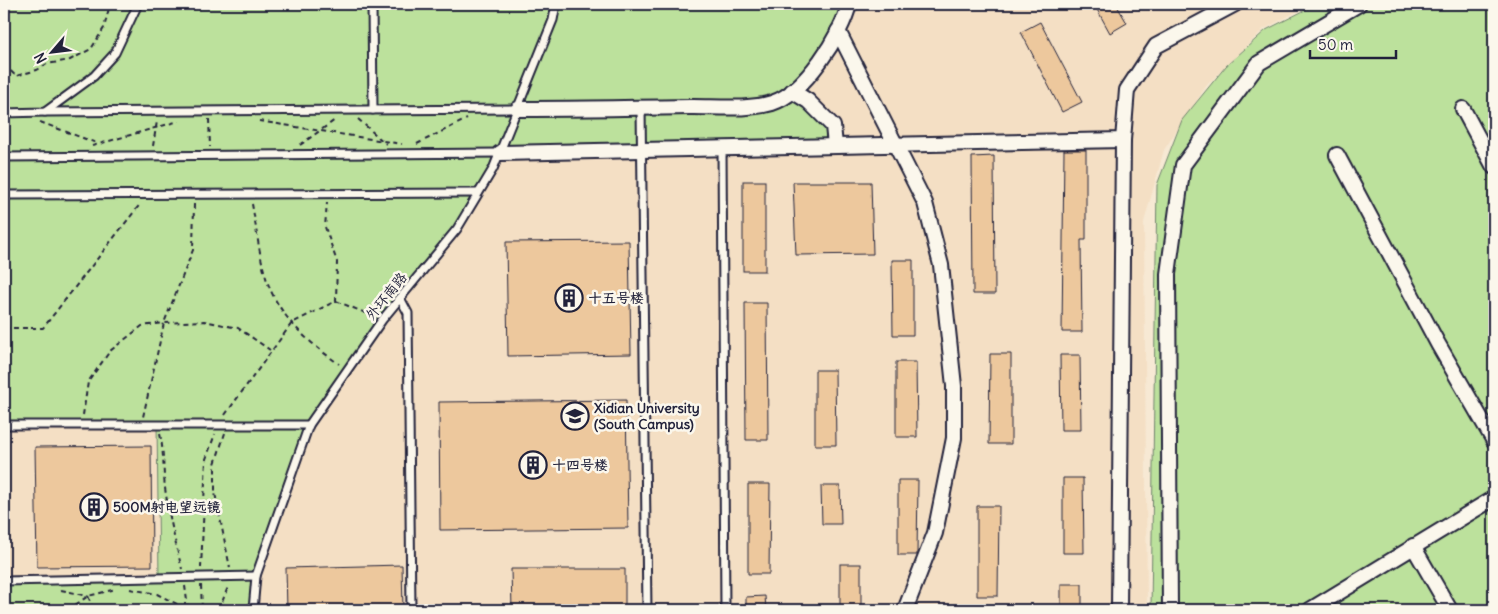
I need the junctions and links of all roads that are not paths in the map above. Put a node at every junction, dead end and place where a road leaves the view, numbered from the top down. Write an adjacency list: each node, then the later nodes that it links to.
1 (138, 4): 13 (lane)
2 (372, 4): 12 (lane)
3 (556, 4): 10 (lane, 外环南路)
4 (849, 4): 7 (street)
5 (1235, 4): 15 (street)
6 (1359, 4): 40 (street)
7 (838, 31): 8 (street); 16 (street)
8 (792, 91): 9 (street); 17 (street)
9 (642, 108): 10 (street); 19 (lane)
10 (518, 109): 12 (lane); 20 (lane, 外环南路)
11 (1462, 109): 23 (street)
12 (373, 110): 13 (lane)
13 (45, 112): 14 (lane)
14 (4, 113)
15 (1123, 140): 16 (street); 39 (street)
16 (896, 144): 17 (street); 38 (street)
17 (835, 145): 18 (street)
18 (722, 149): 19 (street); 37 (lane)
19 (641, 150): 20 (street); 36 (lane)
20 (500, 153): 22 (lane); 24 (lane, 外环南路)
21 (1337, 155): 29 (street)
22 (4, 157)
23 (1494, 167)
24 (478, 194): 25 (lane); 26 (lane, 外环南路)
25 (4, 195)
26 (400, 298): 28 (lane, 外环南路); 35 (lane)
27 (4, 425): 28 (lane)
28 (309, 425): 32 (lane, 外环南路)
29 (1494, 441)
30 (1494, 498): 31 (street)
31 (1413, 546): 41 (street); 42 (street)
32 (256, 576): 33 (lane); 34 (lane, 外环南路)
33 (4, 581)
34 (253, 610)
35 (411, 610)
36 (647, 610)
37 (725, 610)
38 (904, 610)
39 (1119, 610)
40 (1170, 610)
41 (1310, 610)
42 (1450, 610)

